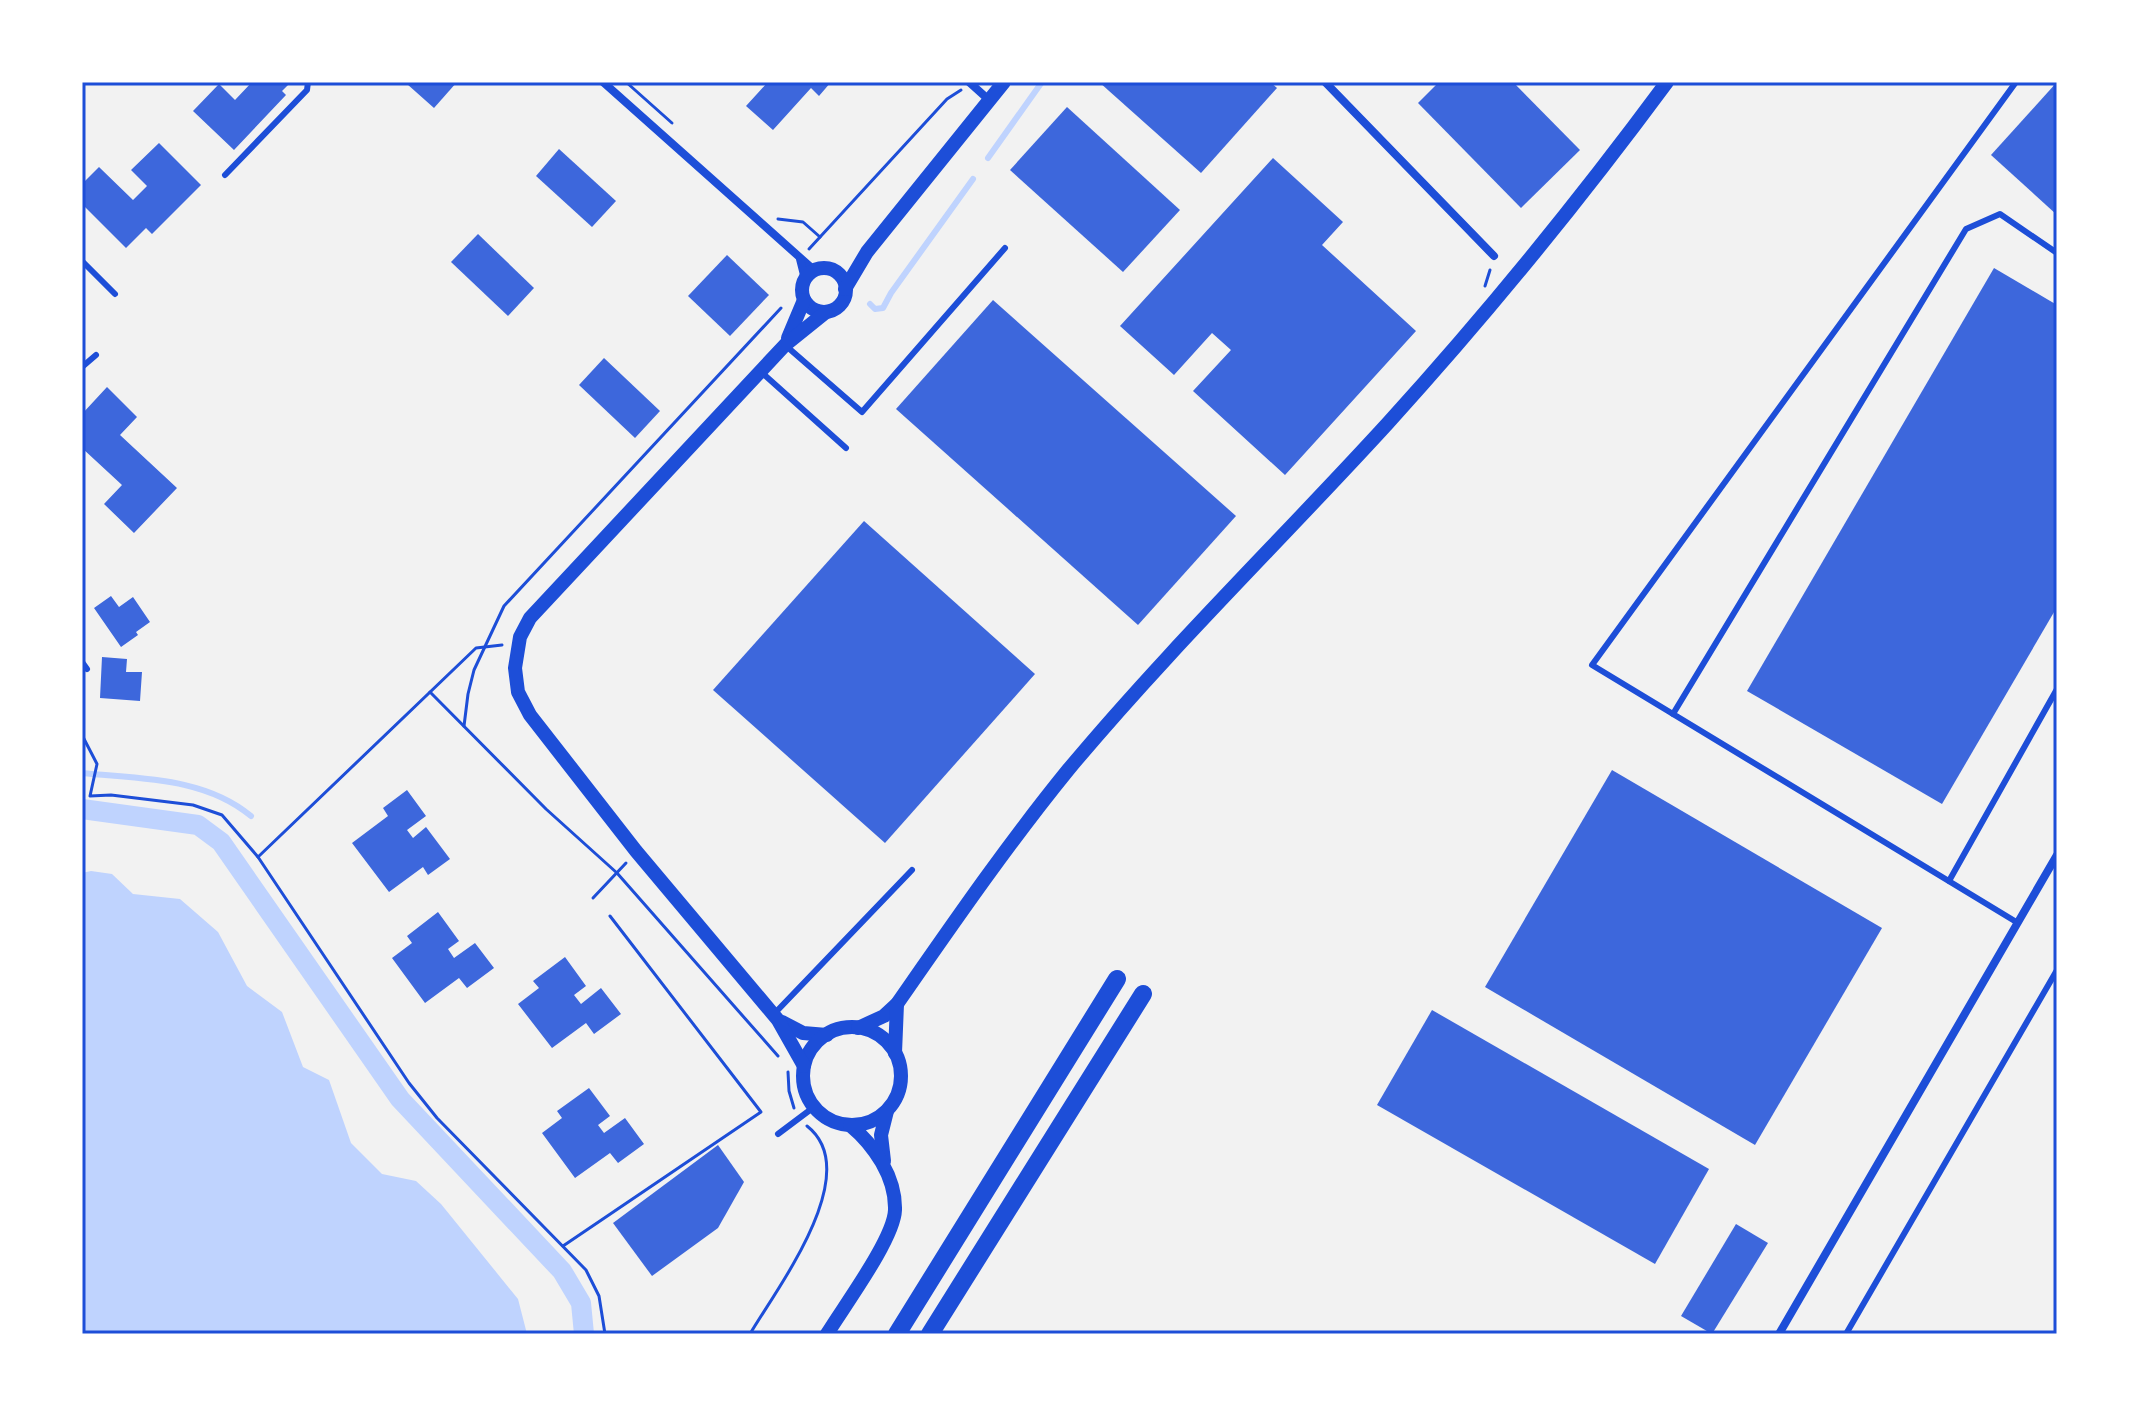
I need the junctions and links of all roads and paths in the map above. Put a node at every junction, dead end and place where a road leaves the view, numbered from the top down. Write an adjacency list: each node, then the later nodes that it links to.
1 (308, 82): 11 (lane)
2 (603, 82): 18 (street)
3 (626, 82): 10 (path)
4 (1004, 82): 9 (street)
5 (1325, 82): 17 (street)
6 (1667, 82): 55 (street)
7 (2016, 82): 38 (lane)
8 (970, 83): 9 (street); 13 (path)
9 (989, 100): 15 (street)
10 (673, 124)
11 (225, 175)
12 (778, 219): 13 (path)
13 (820, 237): 18 (path)
14 (1005, 248): 27 (lane)
15 (867, 252): 20 (street); 22 (street)
16 (2057, 253): 38 (lane)
17 (1494, 256)
18 (800, 258): 21 (street)
19 (82, 261): 23 (lane)
20 (833, 270): 21 (street); 22 (street)
21 (810, 275): 24 (street)
22 (845, 289): 26 (street)
23 (115, 294)
24 (804, 300): 26 (street); 27 (street)
25 (786, 303): 33 (path)
26 (826, 312): 27 (street)
27 (785, 345): 30 (street)
28 (96, 355): 29 (lane)
29 (82, 367)
30 (760, 371): 31 (lane); 32 (street)
31 (846, 448)
32 (517, 645): 33 (path); 43 (street)
33 (484, 646): 37 (path); 39 (path)
34 (82, 662): 35 (lane)
35 (87, 669)
36 (2057, 689): 48 (lane)
37 (430, 692): 39 (path); 45 (path)
38 (1673, 714): 48 (lane)
39 (464, 726): 47 (path)
40 (82, 735): 41 (path)
41 (90, 796): 42 (path); 45 (path)
42 (82, 797)
43 (636, 851): 47 (path); 56 (street)
44 (2057, 855): 51 (street)
45 (258, 857): 69 (path)
46 (912, 870): 56 (lane)
47 (617, 873): 49 (path); 60 (path)
48 (1949, 881): 51 (lane)
49 (593, 898)
50 (610, 916): 69 (path)
51 (2018, 923): 75 (street)
52 (2057, 970): 76 (lane)
53 (1117, 979): 73 (highway)
54 (1143, 994): 74 (highway)
55 (897, 1004): 57 (street); 59 (street)
56 (776, 1017): 58 (street); 61 (street)
57 (858, 1028): 58 (street); 59 (street)
58 (827, 1035): 61 (street)
59 (895, 1054): 64 (street)
60 (780, 1059)
61 (804, 1066): 63 (street)
62 (787, 1067): 65 (path)
63 (814, 1107): 65 (lane); 66 (street)
64 (887, 1109): 66 (street); 68 (street)
65 (798, 1119): 67 (lane); 71 (path)
66 (850, 1125): 68 (street)
67 (778, 1134)
68 (885, 1169): 72 (street)
69 (563, 1246): 70 (path)
70 (605, 1334)
71 (750, 1334)
72 (827, 1334)
73 (897, 1334)
74 (930, 1334)
75 (1779, 1334)
76 (1846, 1334)

